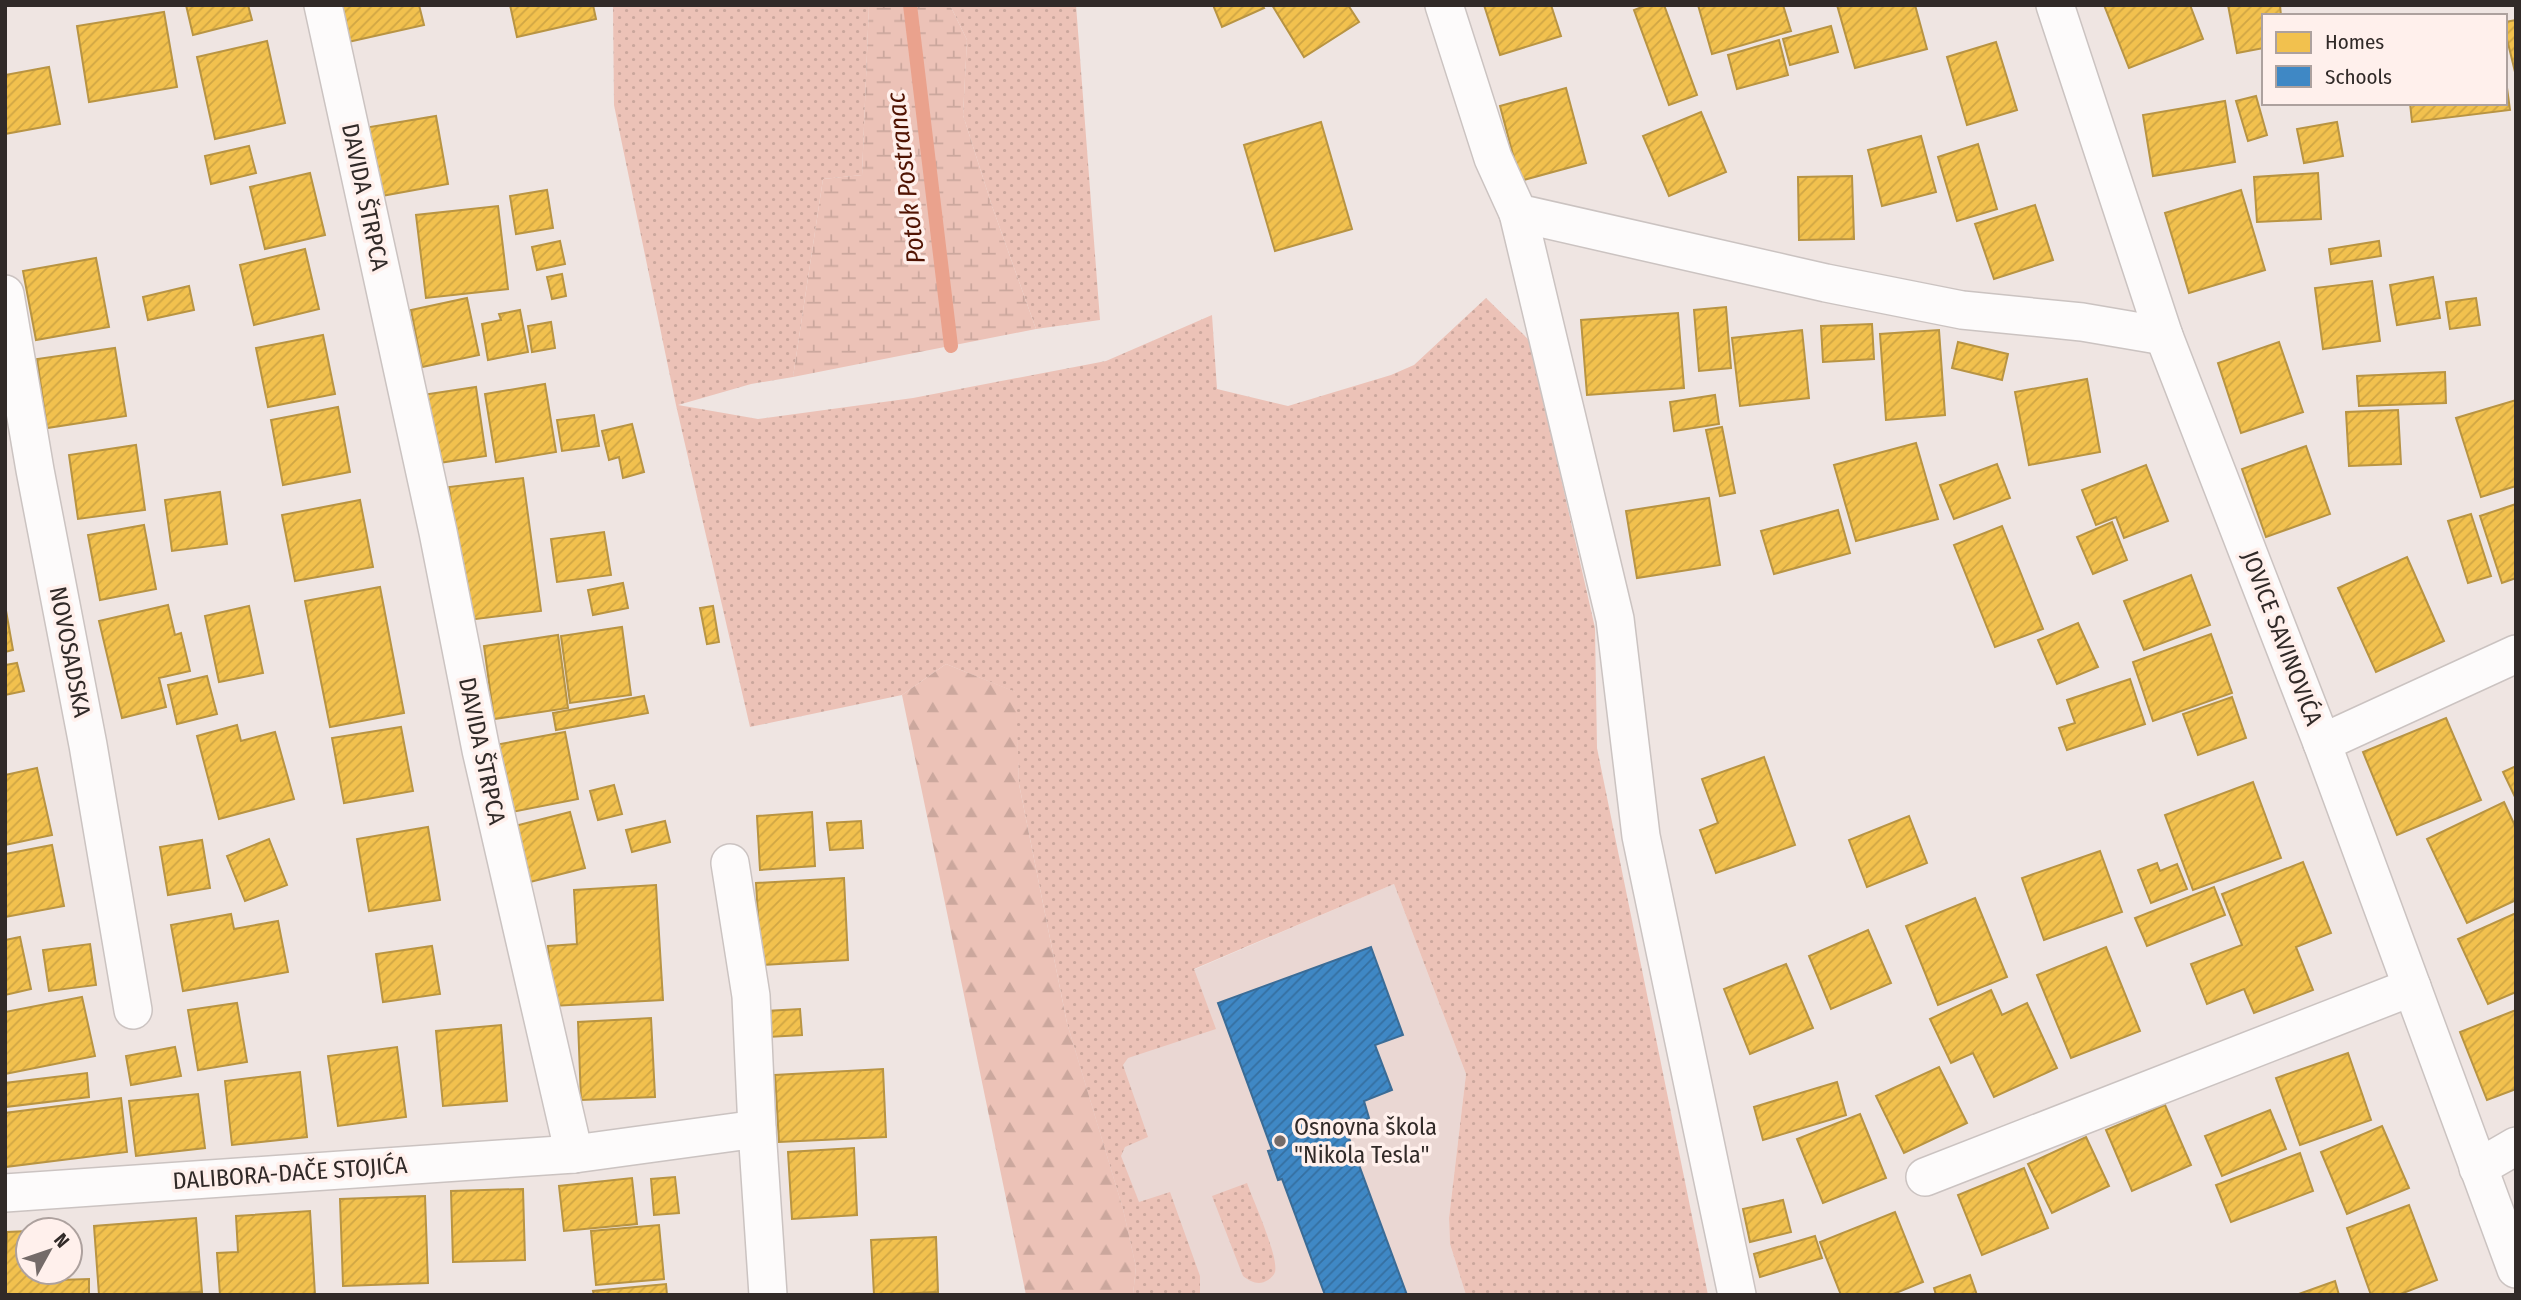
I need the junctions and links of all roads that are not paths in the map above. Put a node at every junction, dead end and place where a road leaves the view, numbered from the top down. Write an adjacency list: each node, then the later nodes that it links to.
1 (323, 5): 14 (street, DAVIDA ŠTRPCA)
2 (1444, 5): 4 (street)
3 (2055, 5): 6 (street, JOVICE SAVINOVIĆA)
4 (1518, 213): 6 (street); 20 (street)
5 (5, 294): 11 (street, NOVOSADSKA)
6 (2164, 336): 8 (street, JOVICE SAVINOVIĆA)
7 (2516, 654): 8 (street)
8 (2322, 743): 10 (street, JOVICE SAVINOVIĆA)
9 (730, 863): 12 (street)
10 (2412, 987): 15 (street, JOVICE SAVINOVIĆA); 16 (street)
11 (133, 1010)
12 (757, 1129): 14 (street); 19 (street)
13 (2516, 1146): 15 (street)
14 (574, 1154): 17 (street, DALIBORA-DAČE STOJIĆA)
15 (2478, 1168): 18 (street, JOVICE SAVINOVIĆA)
16 (1925, 1177)
17 (5, 1193)
18 (2516, 1269)
19 (768, 1295)
20 (1737, 1295)

